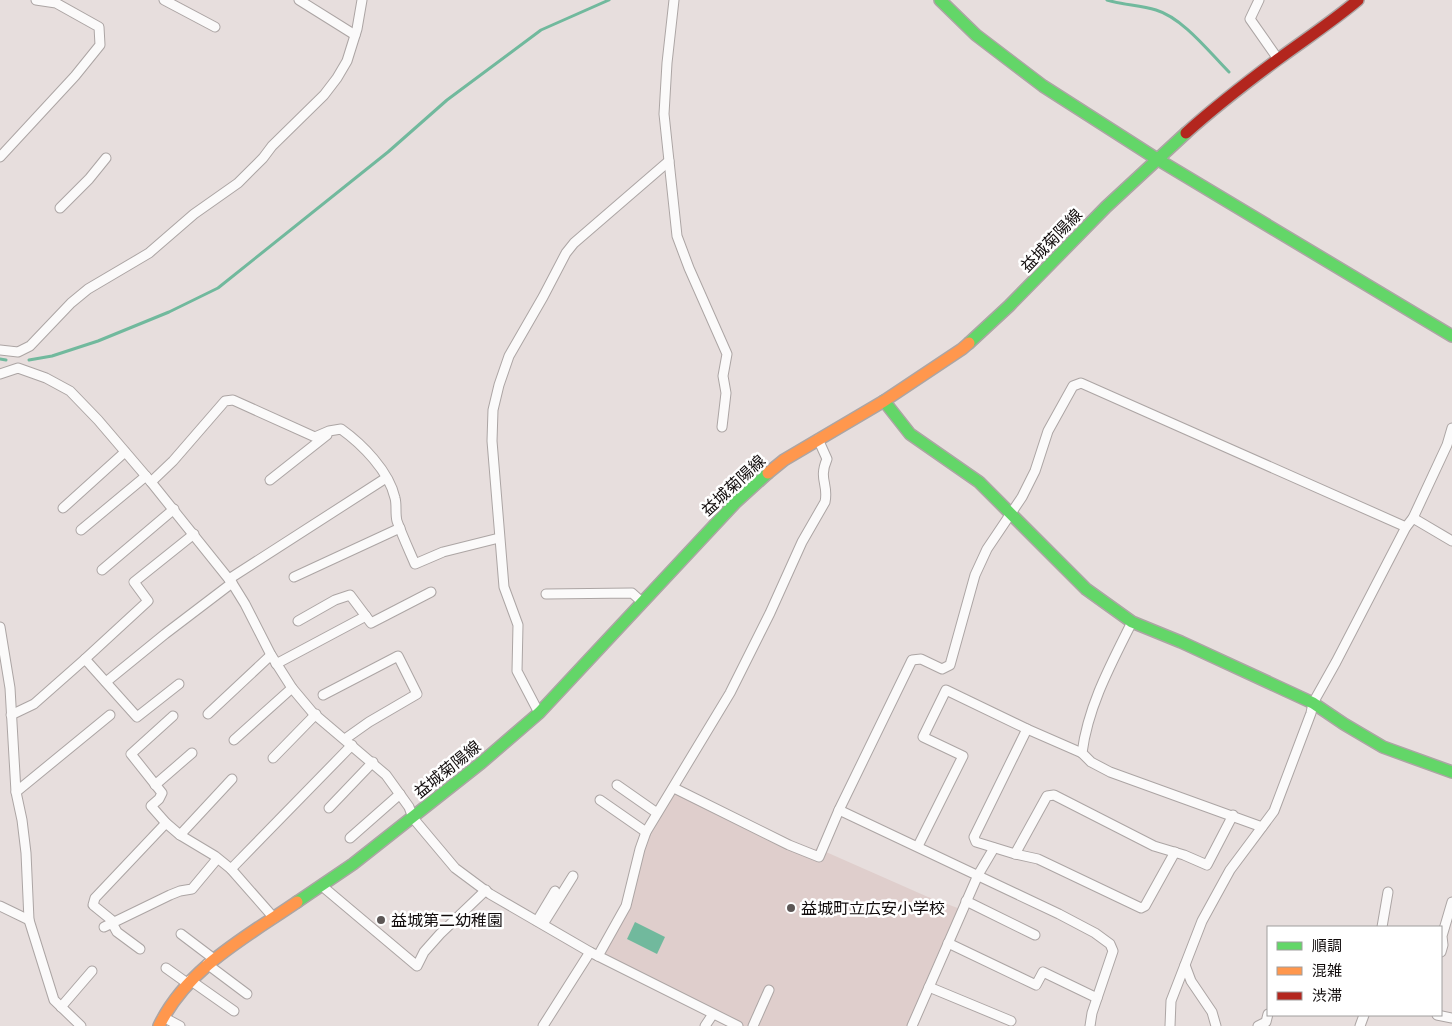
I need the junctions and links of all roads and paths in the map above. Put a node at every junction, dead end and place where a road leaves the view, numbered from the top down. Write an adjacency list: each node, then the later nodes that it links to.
1 (36, 0): 9 (street)
2 (164, 0): 10 (street)
3 (298, 0): 11 (street)
4 (362, 0): 11 (street)
5 (674, 0): 16 (street)
6 (940, 0): 15 (main road)
7 (1259, 0): 12 (street)
8 (1358, 0): 12 (main road, 益城菊陽線)
9 (56, 2): 13 (street)
10 (215, 27)
11 (355, 35): 20 (street)
12 (1278, 59): 15 (main road, 益城菊陽線)
13 (0, 156)
14 (106, 158): 17 (street)
15 (1157, 159): 18 (main road); 23 (main road, 益城菊陽線)
16 (669, 161): 24 (street); 40 (street)
17 (60, 208)
18 (1452, 336)
19 (0, 350): 20 (street)
20 (18, 352): 21 (street)
21 (18, 368): 22 (street); 28 (street)
22 (0, 374)
23 (884, 401): 27 (main road, 益城菊陽線); 34 (main road)
24 (722, 427)
25 (1452, 428): 35 (street)
26 (333, 430): 29 (street); 30 (street); 31 (street)
27 (818, 438): 47 (main road, 益城菊陽線); 77 (street)
28 (125, 452): 30 (street); 32 (street)
29 (386, 478): 37 (street); 44 (street)
30 (148, 479): 33 (street); 38 (street)
31 (270, 480)
32 (63, 508)
33 (174, 509): 39 (street); 42 (street)
34 (1010, 513): 36 (street); 50 (main road); 82 (street)
35 (1413, 518): 36 (street); 41 (street)
36 (1406, 527): 59 (street)
37 (400, 528): 40 (street); 43 (street)
38 (80, 530)
39 (194, 534): 44 (street); 53 (street)
40 (499, 538): 60 (street)
41 (1452, 541)
42 (102, 570)
43 (294, 577)
44 (231, 581): 52 (street); 55 (street)
45 (431, 592): 48 (street)
46 (546, 594): 47 (street)
47 (642, 602): 60 (main road, 益城菊陽線)
48 (366, 616): 49 (street); 54 (street)
49 (298, 621)
50 (1132, 622): 59 (main road); 70 (street)
51 (0, 627): 61 (street)
52 (271, 655): 54 (street); 62 (street)
53 (85, 659): 55 (street); 61 (street)
54 (276, 664): 57 (street)
55 (106, 682): 56 (street)
56 (180, 684)
57 (292, 688): 63 (street); 67 (street)
58 (323, 695): 68 (street)
59 (1313, 703): 73 (main road); 87 (street)
60 (538, 713): 85 (main road, 益城菊陽線)
61 (11, 714): 78 (street)
62 (208, 714)
63 (316, 714): 68 (street); 71 (street)
64 (110, 715): 78 (street)
65 (173, 716): 75 (street)
66 (1028, 729): 70 (street); 91 (street); 92 (street)
67 (234, 740)
68 (348, 742): 72 (street); 96 (street)
69 (192, 753): 75 (street)
70 (1082, 753): 84 (street)
71 (273, 758)
72 (373, 762): 79 (street); 81 (street)
73 (1452, 772)
74 (232, 779): 89 (street)
75 (156, 785): 86 (street)
76 (617, 785): 83 (street)
77 (674, 788): 82 (street); 83 (street)
78 (16, 792): 107 (street)
79 (400, 794): 85 (street); 90 (street)
80 (600, 800): 88 (street)
81 (329, 808)
82 (839, 810): 91 (street)
83 (657, 813): 88 (street)
84 (1233, 816): 87 (street); 93 (street)
85 (413, 818): 99 (main road, 益城菊陽線); 100 (street)
86 (166, 823): 89 (street); 109 (street)
87 (1262, 827): 120 (street)
88 (646, 832): 118 (street)
89 (180, 835): 95 (street)
90 (350, 838)
91 (918, 846): 97 (street)
92 (994, 848): 94 (street); 97 (street)
93 (1175, 852): 94 (street); 94 (street)
94 (1015, 854)
95 (217, 858): 96 (street); 109 (street)
96 (231, 869): 106 (street)
97 (978, 875): 103 (street); 127 (street)
98 (573, 876): 108 (street)
99 (322, 886): 100 (street); 106 (main road, 益城菊陽線)
100 (486, 890): 108 (street)
101 (556, 891): 108 (street)
102 (1388, 892): 110 (street)
103 (966, 901): 112 (street); 115 (street)
104 (1452, 902): 114 (street)
105 (0, 906): 107 (street)
106 (274, 918): 119 (main road, 益城菊陽線)
107 (29, 920): 128 (street)
108 (540, 922): 118 (street)
109 (110, 924): 117 (street)
110 (1382, 926)
111 (181, 934): 119 (street)
112 (1036, 935)
113 (1442, 936): 116 (street)
114 (1442, 936)
115 (948, 943): 124 (street); 127 (street)
116 (1442, 948)
117 (140, 949)
118 (594, 954): 130 (street); 136 (street)
119 (211, 961): 123 (main road, 益城菊陽線); 126 (street)
120 (1184, 965): 142 (street); 143 (street)
121 (166, 968): 123 (street)
122 (92, 972): 128 (street)
123 (188, 982): 129 (street); 132 (main road, 益城菊陽線)
124 (928, 988): 133 (street); 140 (street)
125 (768, 990): 139 (street)
126 (247, 994)
127 (1097, 998): 141 (street)
128 (61, 1007): 134 (street)
129 (234, 1011)
130 (713, 1014): 137 (street); 138 (street)
131 (1268, 1016): 144 (street)
132 (161, 1021): 135 (street)
133 (1012, 1021)
134 (81, 1026)
135 (180, 1026)
136 (544, 1026)
137 (705, 1026)
138 (738, 1026)
139 (753, 1026)
140 (912, 1026)
141 (1090, 1026)
142 (1170, 1026)
143 (1216, 1026)
144 (1258, 1026)

